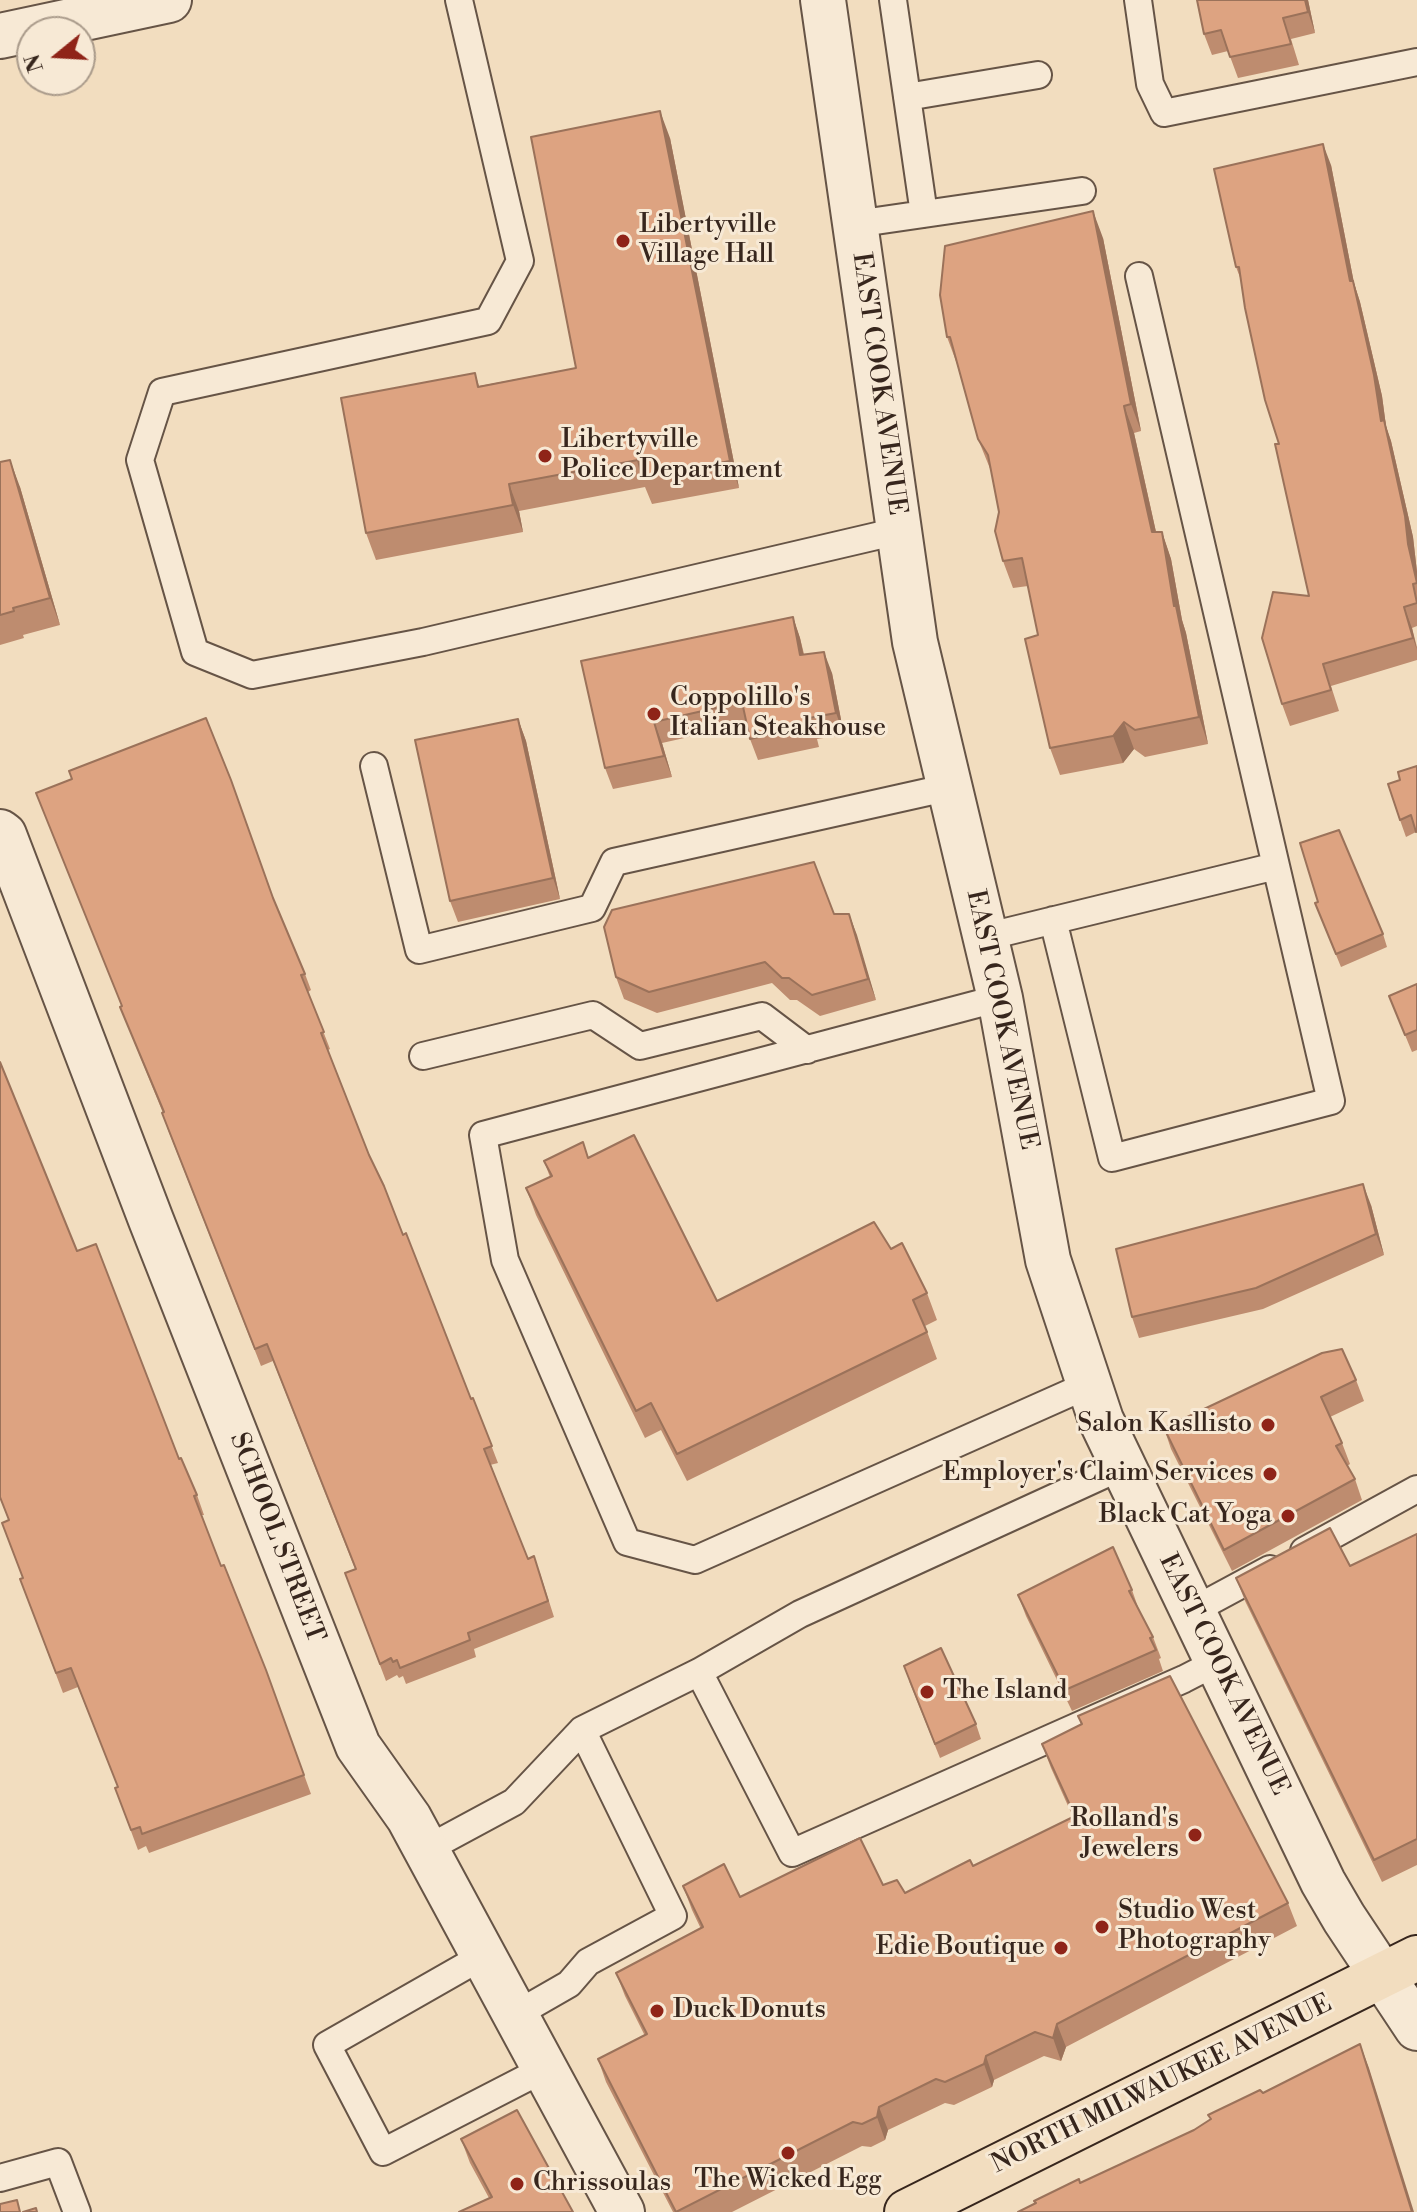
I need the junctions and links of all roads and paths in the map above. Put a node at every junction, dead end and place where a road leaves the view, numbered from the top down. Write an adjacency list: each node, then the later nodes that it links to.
1 (169, 0): 6 (street)
2 (459, 0): 15 (lane)
3 (823, 0): 13 (street, EAST COOK AVENUE)
4 (893, 0): 10 (lane)
5 (1138, 0): 8 (lane)
6 (74, 10): 7 (street)
7 (0, 36)
8 (1417, 62)
9 (1038, 75): 10 (lane)
10 (907, 97): 12 (lane)
11 (1082, 191): 12 (lane)
12 (924, 214): 13 (lane)
13 (855, 224): 15 (street, EAST COOK AVENUE)
14 (1139, 276): 19 (lane)
15 (898, 531): 17 (street, EAST COOK AVENUE)
16 (374, 766): 17 (lane)
17 (950, 787): 21 (street, EAST COOK AVENUE)
18 (0, 832): 32 (street, SCHOOL STREET)
19 (1276, 866): 20 (lane); 20 (lane)
20 (1053, 920): 21 (lane)
21 (985, 937): 22 (street, EAST COOK AVENUE)
22 (1000, 998): 23 (lane); 25 (street, EAST COOK AVENUE)
23 (807, 1050): 24 (lane); 25 (lane)
24 (423, 1056)
25 (1088, 1385): 26 (street, EAST COOK AVENUE)
26 (1123, 1466): 28 (street, EAST COOK AVENUE); 30 (lane)
27 (1417, 1489): 28 (lane)
28 (1192, 1611): 29 (street, EAST COOK AVENUE)
29 (1217, 1662): 30 (lane); 34 (street, EAST COOK AVENUE)
30 (699, 1672): 31 (lane)
31 (582, 1730): 32 (lane); 35 (lane)
32 (425, 1850): 33 (street, SCHOOL STREET)
33 (483, 1956): 35 (street, SCHOOL STREET); 37 (lane)
34 (1400, 1967): 36 (street, EAST COOK AVENUE); 41 (main road, NORTH MILWAUKEE AVENUE)
35 (515, 2015): 37 (street, SCHOOL STREET)
36 (1417, 2028)
37 (544, 2069): 40 (street, SCHOOL STREET)
38 (0, 2178): 39 (lane)
39 (77, 2212)
40 (622, 2212)
41 (907, 2212)

